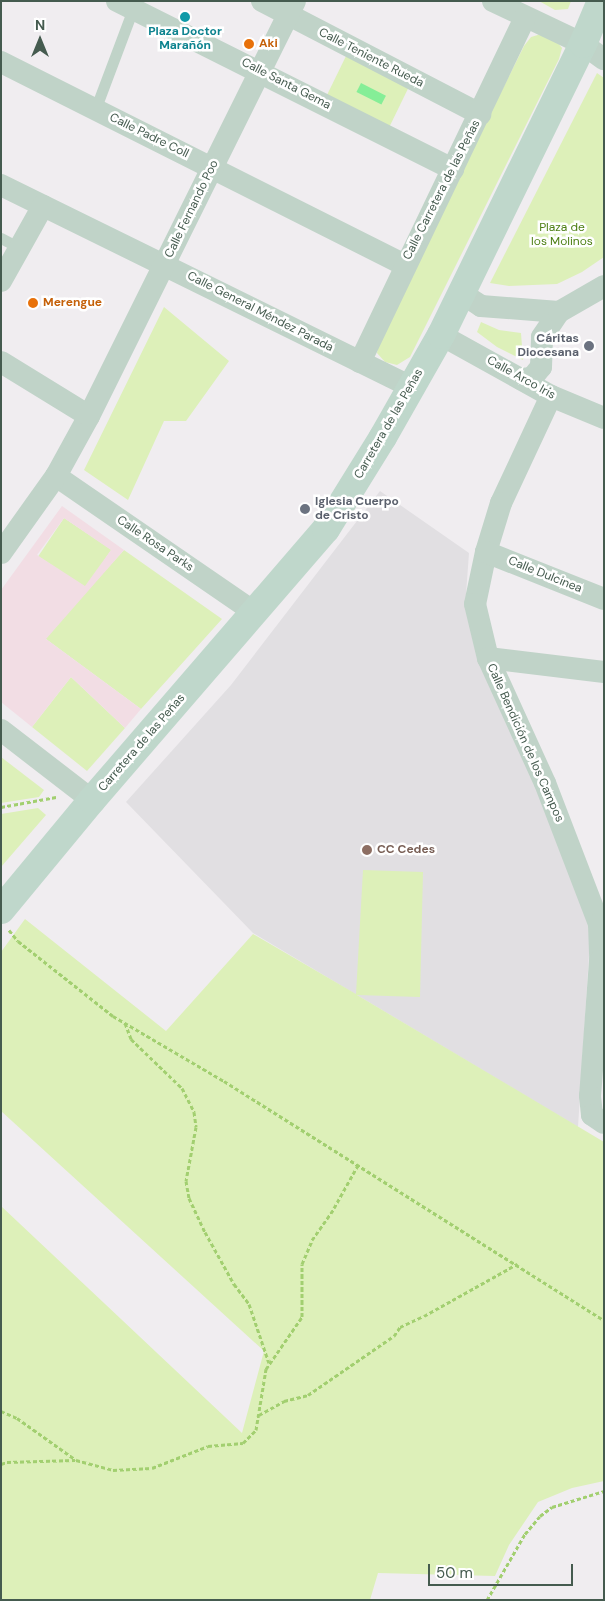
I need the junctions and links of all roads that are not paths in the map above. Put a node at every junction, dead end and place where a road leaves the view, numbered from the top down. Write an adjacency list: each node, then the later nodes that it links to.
1 (262, 1): 5 (street, Calle Teniente Rueda)
2 (493, 1): 6 (street)
3 (601, 1): 7 (main road, Carretera de las Peñas)
4 (125, 5): 9 (street, Calle Santa Gema); 10 (lane)
5 (292, 8): 9 (street, Calle Fernando Poo); 11 (street, Calle Teniente Rueda)
6 (525, 18): 7 (street); 11 (street, Calle Carretera de las Peñas)
7 (593, 52): 21 (main road, Carretera de las Peñas)
8 (1, 62): 10 (street, Calle Padre Coll)
9 (260, 71): 12 (street, Calle Fernando Poo); 13 (street, Calle Santa Gema)
10 (95, 110): 12 (street, Calle Padre Coll)
11 (480, 114): 13 (street, Calle Carretera de las Peñas)
12 (212, 167): 17 (street, Calle Fernando Poo); 18 (street, Calle Padre Coll)
13 (453, 169): 18 (street, Calle Carretera de las Peñas)
14 (1, 185): 15 (street, Calle General Méndez Parada)
15 (43, 206): 16 (street); 17 (street, Calle General Méndez Parada)
16 (11, 243): 19 (street)
17 (164, 264): 25 (street, Calle General Méndez Parada); 29 (street, Calle Fernando Poo)
18 (404, 266): 25 (street, Calle Carretera de las Peñas)
19 (1, 281)
20 (604, 286): 22 (street)
21 (461, 293): 22 (street); 23 (main road, Carretera de las Peñas)
22 (558, 312): 26 (street)
23 (441, 335): 26 (street, Calle Arco Iris); 27 (main road, Carretera de las Peñas)
24 (1, 362): 29 (street)
25 (360, 362): 27 (street, Calle General Méndez Parada)
26 (521, 379): 28 (street, Calle Arco Iris)
27 (411, 387): 35 (main road, Carretera de las Peñas)
28 (552, 396): 30 (street, Calle Arco Iris); 32 (street, Calle Bendición de los Campos)
29 (89, 416): 31 (street, Calle Fernando Poo)
30 (604, 418)
31 (56, 476): 33 (street, Calle Fernando Poo); 35 (street, Calle Rosa Parks)
32 (486, 552): 34 (street, Calle Dulcinea); 36 (street, Calle Bendición de los Campos)
33 (1, 553)
34 (604, 599)
35 (254, 612): 39 (main road, Carretera de las Peñas)
36 (488, 658): 37 (street); 41 (street, Calle Bendición de los Campos)
37 (601, 670)
38 (1, 730): 39 (street)
39 (92, 800): 40 (main road, Carretera de las Peñas)
40 (4, 919)
41 (598, 1119)

